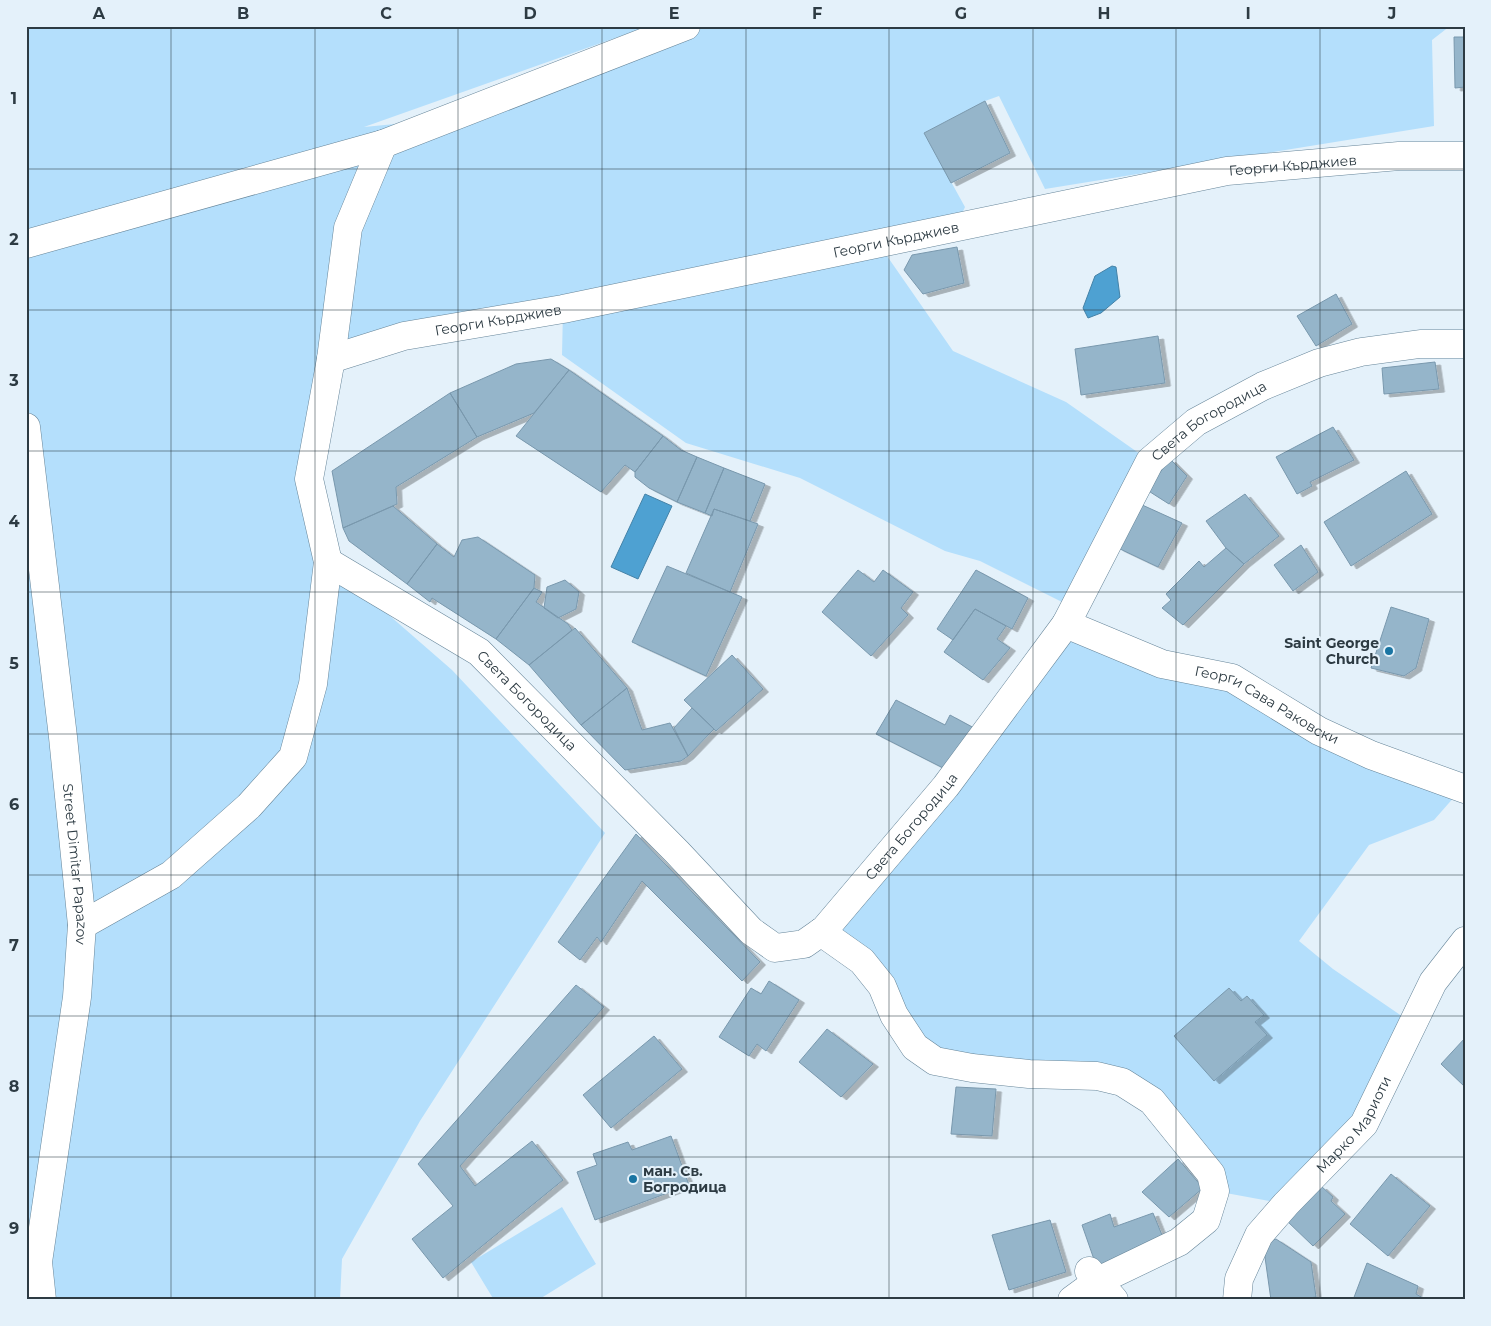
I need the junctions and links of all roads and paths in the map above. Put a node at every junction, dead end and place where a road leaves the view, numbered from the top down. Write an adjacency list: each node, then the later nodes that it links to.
1 (686, 26): 2 (street)
2 (383, 144): 4 (street); 6 (street)
3 (1465, 156): 6 (street, Георги Кърджиев)
4 (26, 244)
5 (1465, 344): 9 (street, Света Богородица)
6 (331, 359): 8 (street)
7 (26, 427): 11 (street, Street Dimitar Papazov)
8 (328, 562): 11 (street); 12 (street, Света Богородица)
9 (1066, 624): 10 (street, Георги Сава Раковски); 12 (street, Света Богородица)
10 (1465, 789)
11 (82, 925): 15 (street, Street Dimitar Papazov)
12 (820, 932): 14 (street)
13 (1465, 941): 17 (street, Марко Мариоти)
14 (1100, 1284): 16 (street)
15 (42, 1300)
16 (1072, 1300)
17 (1237, 1300)

